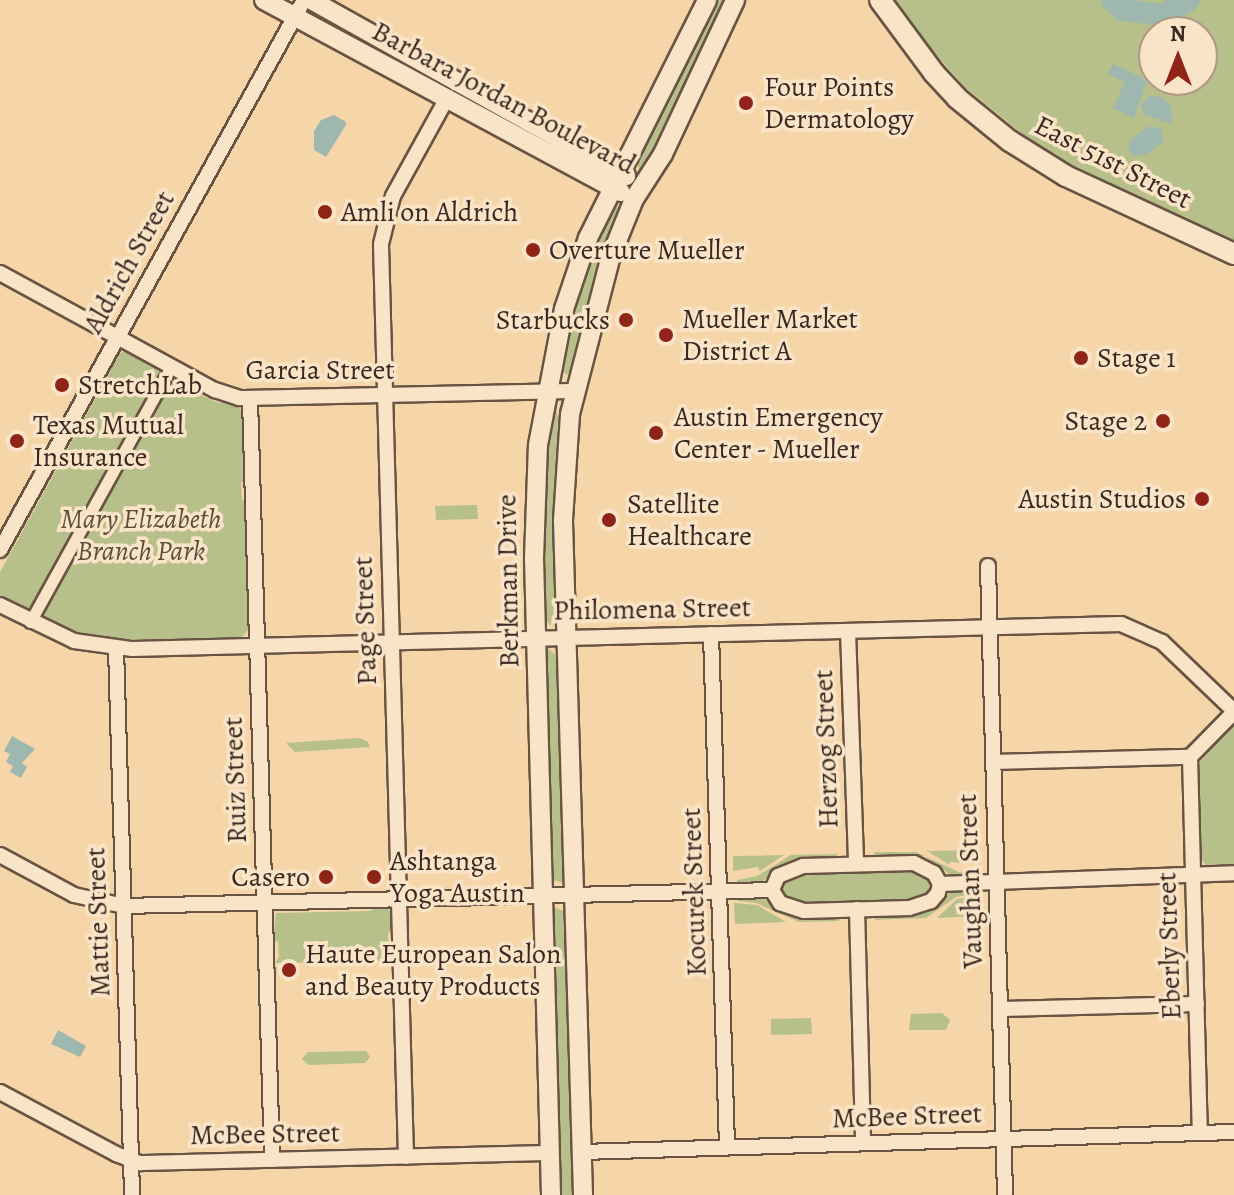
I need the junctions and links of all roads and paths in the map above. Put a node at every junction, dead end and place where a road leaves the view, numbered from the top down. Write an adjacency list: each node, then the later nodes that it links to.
1 (264, 0): 7 (street, Barbara Jordan Boulevard)
2 (304, 0): 7 (street, Aldrich Street)
3 (311, 0): 9 (street, Barbara Jordan Boulevard)
4 (707, 0): 9 (street, Berkman Drive)
5 (735, 0): 10 (street, Berkman Drive)
6 (880, 0): 11 (main road, East 51st Street)
7 (294, 17): 8 (street, Barbara Jordan Boulevard); 13 (street, Aldrich Street)
8 (446, 100): 9 (street, Barbara Jordan Boulevard); 17 (street, Page Street)
9 (615, 179): 10 (street, Barbara Jordan Boulevard); 15 (street, Berkman Drive)
10 (638, 193): 16 (street, Berkman Drive)
11 (1234, 254)
12 (0, 273): 13 (street, Garcia Street)
13 (117, 338): 14 (street, Garcia Street); 19 (street, Aldrich Street)
14 (171, 367): 18 (street, Garcia Street); 22 (street)
15 (546, 391): 16 (street, Garcia Street); 17 (street, Garcia Street); 26 (street, Berkman Drive)
16 (575, 391): 27 (street, Berkman Drive)
17 (385, 397): 18 (street, Garcia Street); 28 (street, Page Street)
18 (250, 399): 29 (street, Ruiz Street)
19 (0, 550)
20 (988, 566): 23 (street, Vaughan Street)
21 (0, 605): 22 (street, Philomena Street)
22 (30, 622): 30 (street, Philomena Street)
23 (990, 626): 24 (street, Philomena Street); 31 (street, Philomena Street); 33 (street, Vaughan Street)
24 (848, 631): 25 (street, Philomena Street); 35 (street, Herzog Street)
25 (711, 634): 27 (street, Philomena Street); 40 (street, Kocurek Street)
26 (536, 637): 27 (street, Philomena Street); 28 (street, Philomena Street); 43 (street, Berkman Drive)
27 (566, 637): 42 (street, Berkman Drive)
28 (392, 642): 29 (street, Philomena Street); 44 (street, Page Street)
29 (257, 645): 30 (street, Philomena Street); 45 (street, Ruiz Street)
30 (116, 648): 46 (street, Mattie Street)
31 (1234, 711): 32 (street)
32 (1190, 757): 33 (street); 37 (street, Eberly Street)
33 (993, 762): 38 (street, Vaughan Street)
34 (0, 855): 46 (street)
35 (856, 864): 39 (street); 41 (street)
36 (1234, 873): 37 (street)
37 (1193, 874): 38 (street); 48 (street, Eberly Street)
38 (996, 883): 39 (street); 49 (street, Vaughan Street)
39 (940, 884): 47 (street)
40 (720, 890): 41 (street); 42 (street); 55 (street, Kocurek Street)
41 (772, 890): 47 (street)
42 (574, 895): 43 (street); 56 (street, Berkman Drive)
43 (544, 896): 44 (street); 57 (street, Berkman Drive)
44 (399, 899): 45 (street); 58 (street, Page Street)
45 (264, 903): 46 (street); 60 (street, Ruiz Street)
46 (124, 906): 59 (street, Mattie Street)
47 (857, 909): 54 (street)
48 (1197, 1004): 49 (street); 52 (street, Eberly Street)
49 (1000, 1009): 53 (street, Vaughan Street)
50 (0, 1092): 59 (street, McBee Street)
51 (1234, 1132): 52 (street, McBee Street)
52 (1200, 1133): 53 (street, McBee Street)
53 (1004, 1138): 54 (street, McBee Street); 64 (street, Vaughan Street)
54 (863, 1143): 55 (street, McBee Street)
55 (727, 1147): 56 (street, McBee Street)
56 (582, 1152): 63 (street, Berkman Drive)
57 (549, 1153): 58 (street, McBee Street); 62 (street, Berkman Drive)
58 (406, 1157): 60 (street, McBee Street)
59 (131, 1160): 60 (street, McBee Street); 61 (street, Mattie Street)
60 (272, 1160)
61 (132, 1195)
62 (551, 1195)
63 (583, 1195)
64 (1005, 1195)

